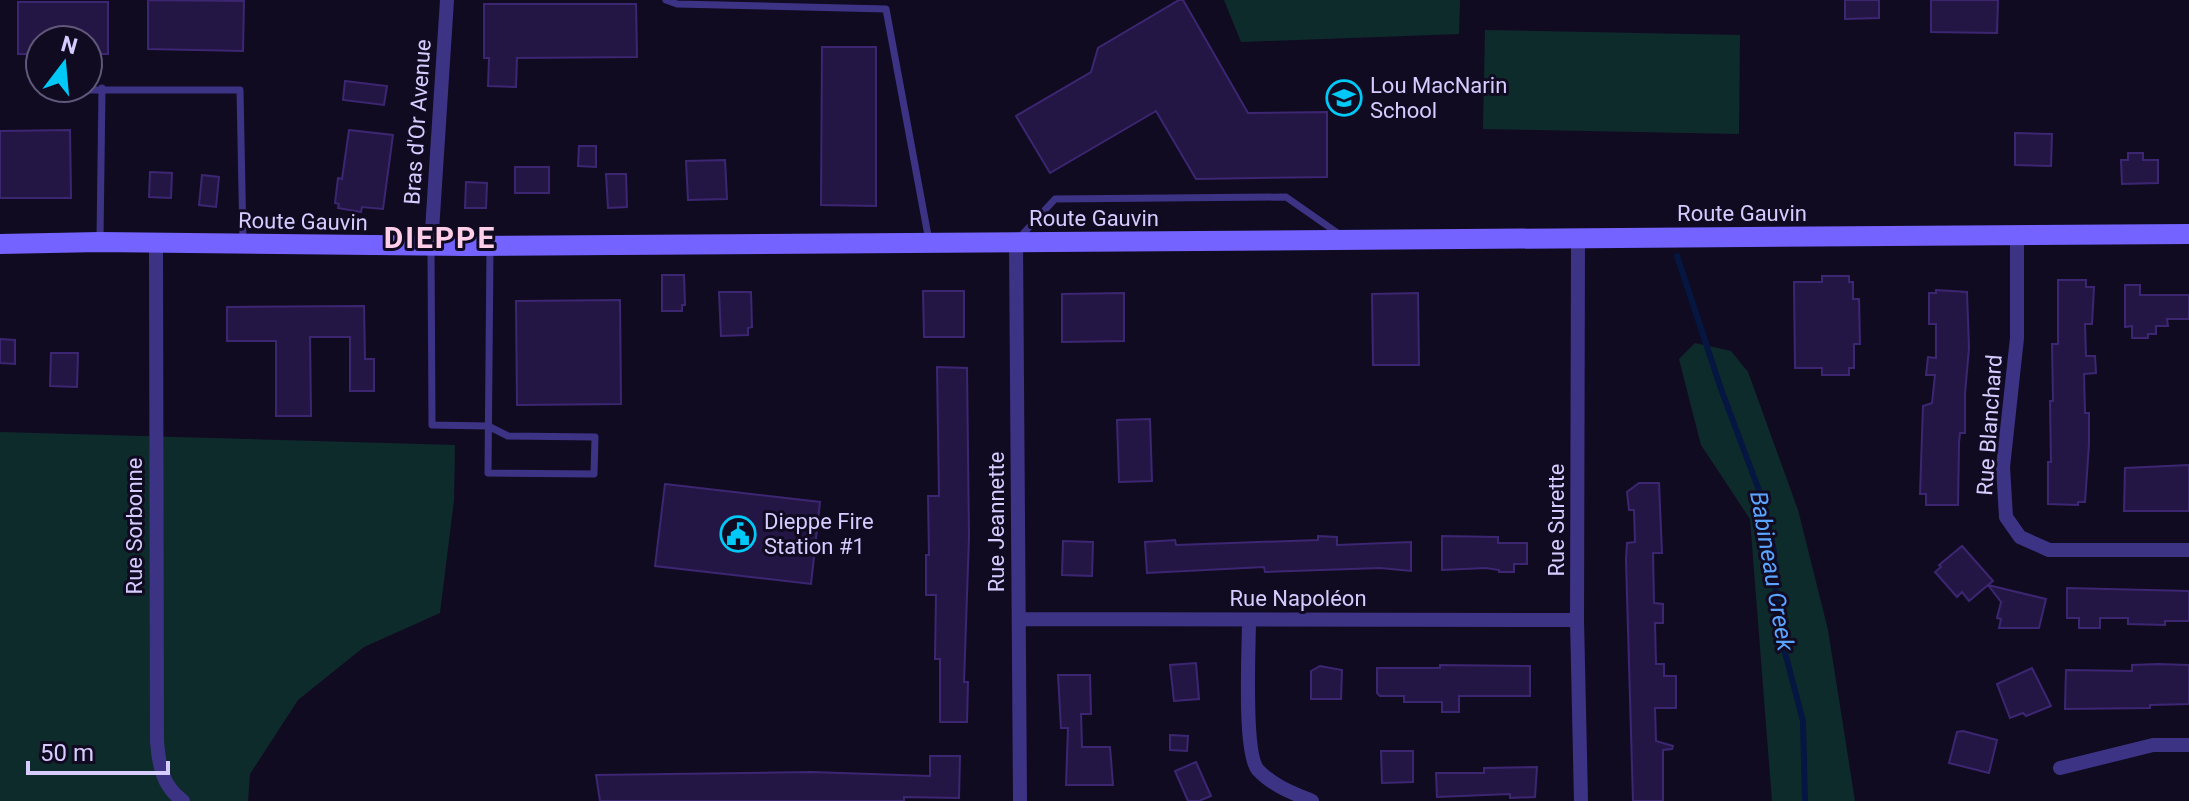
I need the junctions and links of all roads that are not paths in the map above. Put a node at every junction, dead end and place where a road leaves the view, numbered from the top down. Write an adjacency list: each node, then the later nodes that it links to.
1 (447, 0): 15 (street, Bras d'Or Avenue)
2 (666, 0): 12 (lane)
3 (104, 88): 14 (lane)
4 (102, 104): 9 (lane)
5 (2189, 234): 6 (street, Route Gauvin)
6 (2017, 235): 7 (street, Route Gauvin); 18 (street, Rue Blanchard)
7 (1578, 238): 8 (street, Route Gauvin); 21 (street, Rue Surette)
8 (1348, 240): 10 (street, Route Gauvin); 10 (lane)
9 (100, 242): 11 (street, Route Gauvin); 13 (street, Route Gauvin)
10 (1016, 242): 12 (street, Route Gauvin); 19 (street, Rue Jeannette)
11 (156, 243): 14 (street, Route Gauvin); 24 (street, Rue Sorbonne)
12 (929, 243): 16 (street, Route Gauvin)
13 (0, 244)
14 (243, 244): 15 (street, Route Gauvin)
15 (431, 246): 16 (street, Route Gauvin); 17 (lane)
16 (490, 246): 17 (lane)
17 (488, 426): 17 (lane)
18 (2189, 550)
19 (1019, 619): 20 (street, Rue Napoléon); 25 (street, Rue Jeannette)
20 (1249, 620): 21 (street, Rue Napoléon); 26 (street)
21 (1577, 620): 27 (street, Rue Surette)
22 (2189, 745): 23 (street)
23 (2060, 768)
24 (183, 801)
25 (1020, 801)
26 (1312, 801)
27 (1581, 801)

